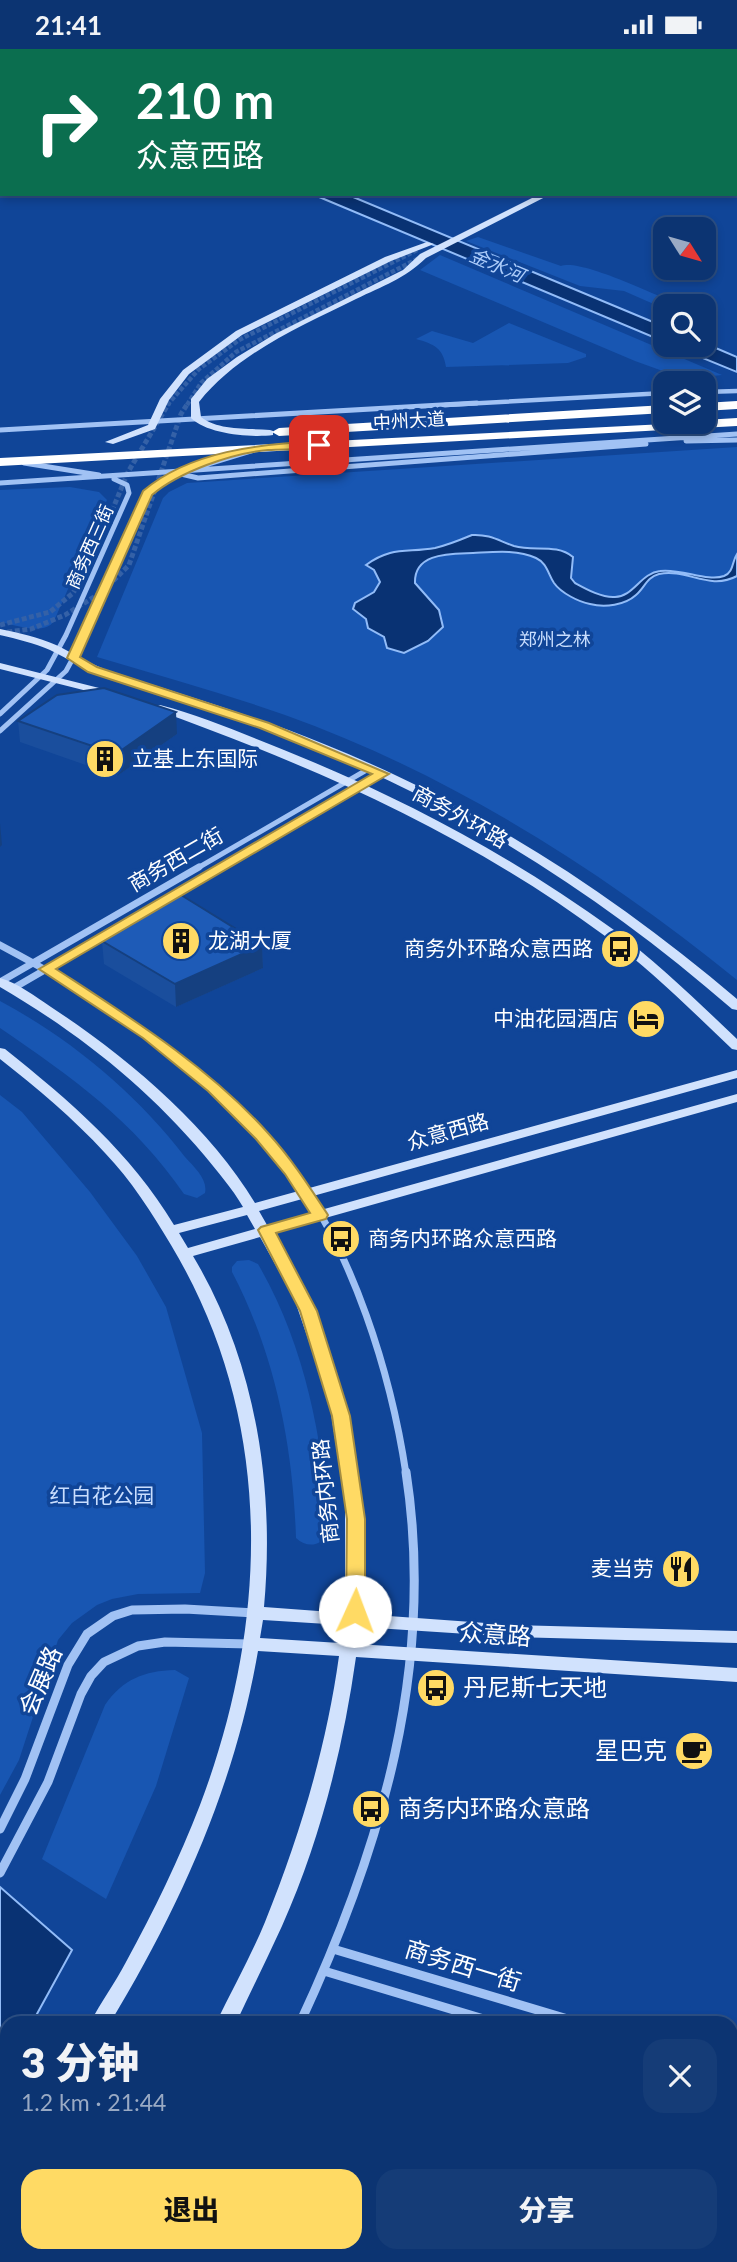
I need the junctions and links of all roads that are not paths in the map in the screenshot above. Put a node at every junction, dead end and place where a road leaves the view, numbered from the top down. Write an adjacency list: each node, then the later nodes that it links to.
1 (529, 196): 3 (street)
2 (543, 196): 3 (street)
3 (425, 250): 10 (street); 11 (street)
4 (737, 391): 5 (street)
5 (716, 392)
6 (653, 394): 10 (street)
7 (737, 405): 8 (highway)
8 (716, 406)
9 (653, 410): 15 (highway, 中州大道)
10 (196, 418): 11 (street); 15 (street)
11 (157, 420): 13 (street); 17 (street)
12 (737, 422): 15 (highway, 中州大道)
13 (0, 430)
14 (737, 434): 20 (street)
15 (267, 440): 17 (highway, 中州大道); 19 (highway, 中州大道); 20 (street, 商务西三街)
16 (737, 440): 20 (street)
17 (110, 442): 18 (highway, 中州大道)
18 (0, 448)
19 (5, 462): 21 (street, 商务西三街)
20 (177, 473): 21 (street); 25 (street, 商务西三街)
21 (107, 477): 22 (street); 24 (street, 商务西三街)
22 (0, 483)
23 (0, 632): 24 (street, 商务外环路)
24 (58, 650): 25 (street, 商务外环路); 27 (street, 商务西三街)
25 (73, 658): 28 (street, 商务西三街); 33 (street, 商务外环路)
26 (0, 666): 27 (street)
27 (41, 676): 28 (street); 31 (street, 商务西三街)
28 (58, 681): 29 (street); 32 (street, 商务西三街)
29 (127, 699)
30 (151, 705): 35 (street, 商务外环路)
31 (0, 714)
32 (0, 731)
33 (370, 768): 34 (street, 商务外环路); 35 (street, 商务西二街)
34 (382, 774): 35 (street, 商务西二街); 40 (street, 商务外环路)
35 (354, 783): 37 (street, 商务西二街); 38 (street, 商务西二街); 41 (street, 商务外环路)
36 (0, 945): 37 (street)
37 (34, 963): 38 (street); 39 (street, 商务西二街)
38 (46, 969): 39 (street, 商务西二街); 45 (street)
39 (4, 984): 46 (street, 商务内环路)
40 (737, 1006)
41 (737, 1046)
42 (0, 1052): 49 (street)
43 (737, 1074): 45 (street, 众意西路)
44 (737, 1098): 47 (street)
45 (306, 1193): 46 (street, 众意西路); 47 (street)
46 (251, 1208): 48 (street, 商务内环路); 49 (street, 众意西路)
47 (320, 1215): 48 (street); 53 (street)
48 (266, 1230): 50 (street); 52 (street, 商务内环路)
49 (171, 1231): 50 (street)
50 (186, 1253): 51 (street)
51 (255, 1613): 52 (street, 众意路); 55 (street); 59 (street, 会展路)
52 (354, 1620): 53 (street, 众意路); 56 (street, 商务内环路)
53 (414, 1624): 54 (street, 众意路); 57 (street)
54 (737, 1637)
55 (250, 1644): 56 (street, 众意路); 60 (street, 会展路); 63 (street)
56 (350, 1650): 57 (street, 众意路); 64 (street, 商务内环路)
57 (411, 1654): 58 (street, 众意路); 61 (street)
58 (737, 1675)
59 (0, 1829)
60 (2, 1870)
61 (333, 1949): 62 (street); 67 (street, 商务西一街)
62 (324, 1971): 65 (street); 66 (street, 商务西一街)
63 (104, 2016)
64 (229, 2016)
65 (303, 2016)
66 (475, 2016)
67 (558, 2016)

